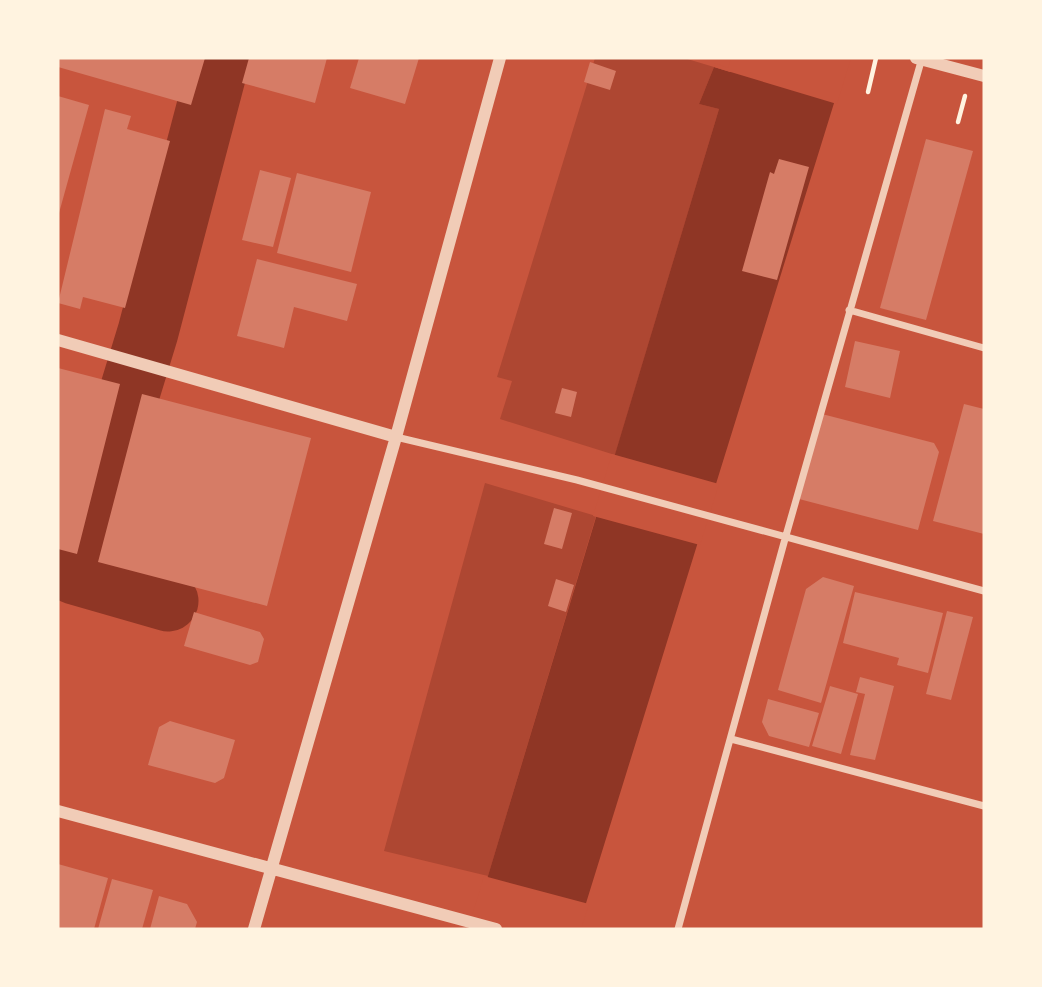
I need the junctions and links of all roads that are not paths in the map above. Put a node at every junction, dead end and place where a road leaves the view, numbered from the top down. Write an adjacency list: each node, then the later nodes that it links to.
1 (500, 58): 7 (street)
2 (920, 58): 3 (street); 4 (street)
3 (984, 76)
4 (849, 310): 6 (street); 8 (street)
5 (58, 340): 7 (street)
6 (984, 348)
7 (396, 437): 8 (street); 13 (street)
8 (785, 539): 9 (street); 10 (street)
9 (984, 591)
10 (731, 739): 11 (street); 16 (street)
11 (984, 806)
12 (58, 811): 13 (street)
13 (271, 870): 14 (street); 15 (street)
14 (254, 929)
15 (496, 929)
16 (678, 929)

